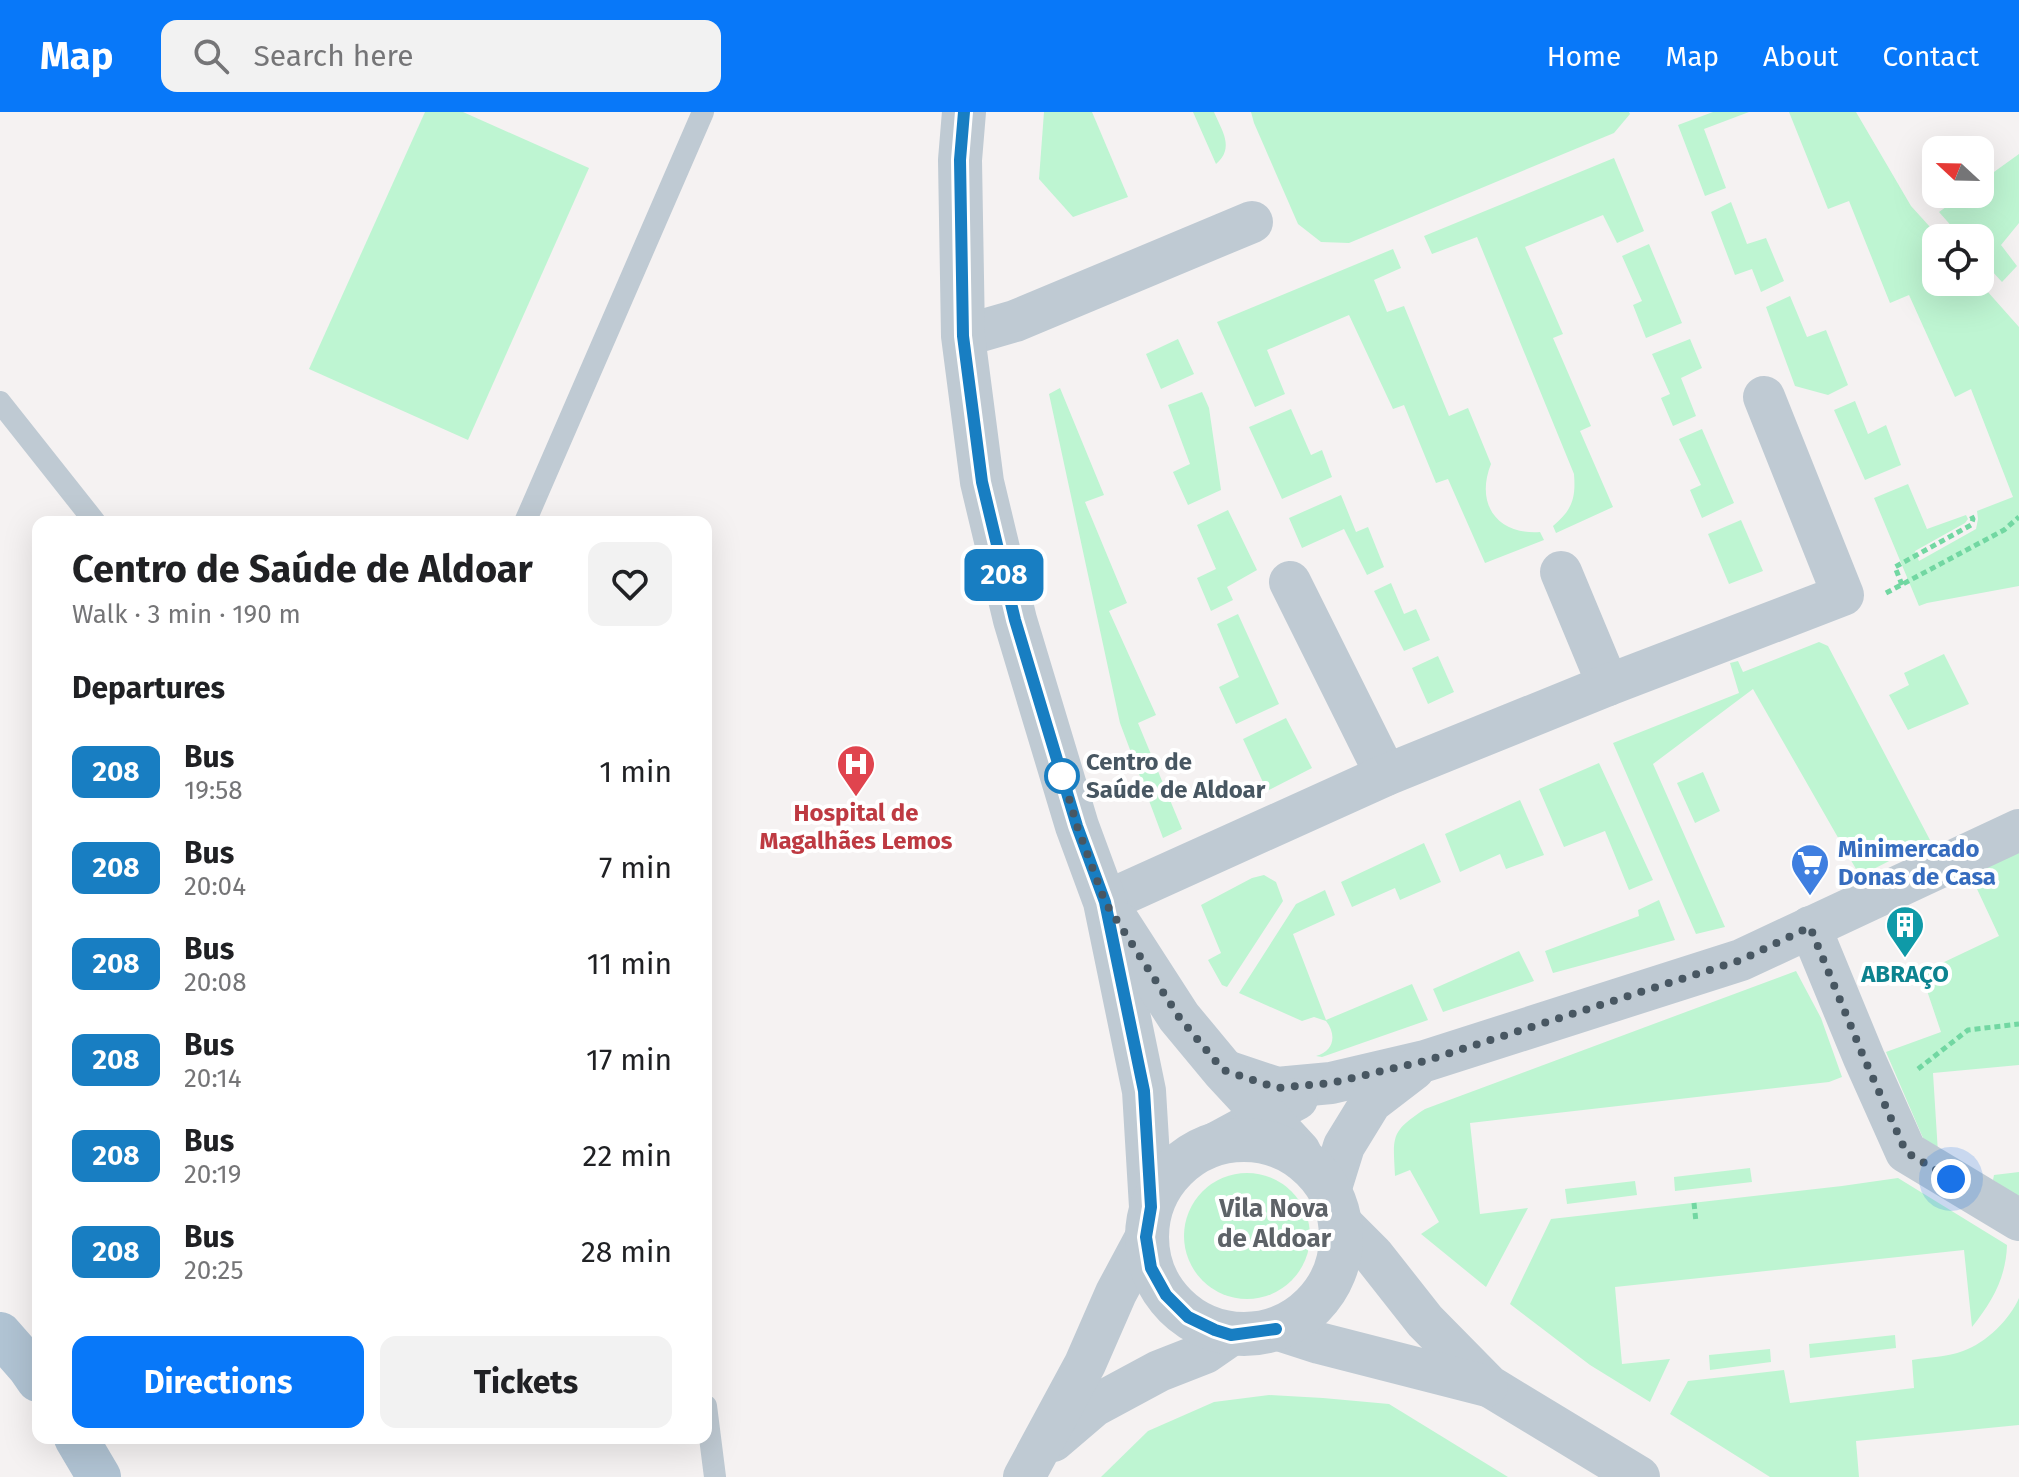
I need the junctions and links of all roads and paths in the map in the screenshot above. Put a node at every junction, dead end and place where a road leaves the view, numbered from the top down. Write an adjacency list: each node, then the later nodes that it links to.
1 (703, 112): 9 (lane)
2 (964, 112): 4 (street)
3 (1252, 222): 4 (street)
4 (963, 336): 18 (street)
5 (1764, 397): 15 (street)
6 (0, 402): 8 (lane)
7 (1970, 513): 13 (path)
8 (90, 516)
9 (528, 516)
10 (2019, 517): 13 (path)
11 (1561, 572): 15 (street)
12 (1290, 582): 16 (street)
13 (1902, 586): 14 (path)
14 (1875, 599)
15 (1608, 685): 16 (street)
16 (1386, 775): 18 (street)
17 (2019, 830): 19 (street)
18 (1105, 902): 22 (street); 30 (street)
19 (1810, 927): 21 (street); 29 (street)
20 (2019, 1024): 23 (path)
21 (1425, 1061): 24 (street); 27 (street)
22 (1223, 1070): 24 (street); 25 (street)
23 (1911, 1074)
24 (1331, 1083): 25 (street)
25 (1264, 1115): 26 (street); 27 (street)
26 (1216, 1143): 27 (street); 30 (street)
27 (1327, 1193): 32 (street); 36 (street)
28 (1694, 1203): 31 (path)
29 (2019, 1220)
30 (1149, 1222): 34 (street); 39 (street)
31 (1696, 1222)
32 (1276, 1329): 34 (street); 36 (street)
33 (0, 1334): 35 (main road)
34 (1231, 1335): 39 (street)
35 (32, 1371)
36 (1489, 1386): 42 (street)
37 (80, 1444): 40 (main road)
38 (711, 1444): 41 (lane)
39 (1031, 1466)
40 (99, 1477)
41 (715, 1477)
42 (1639, 1477)

